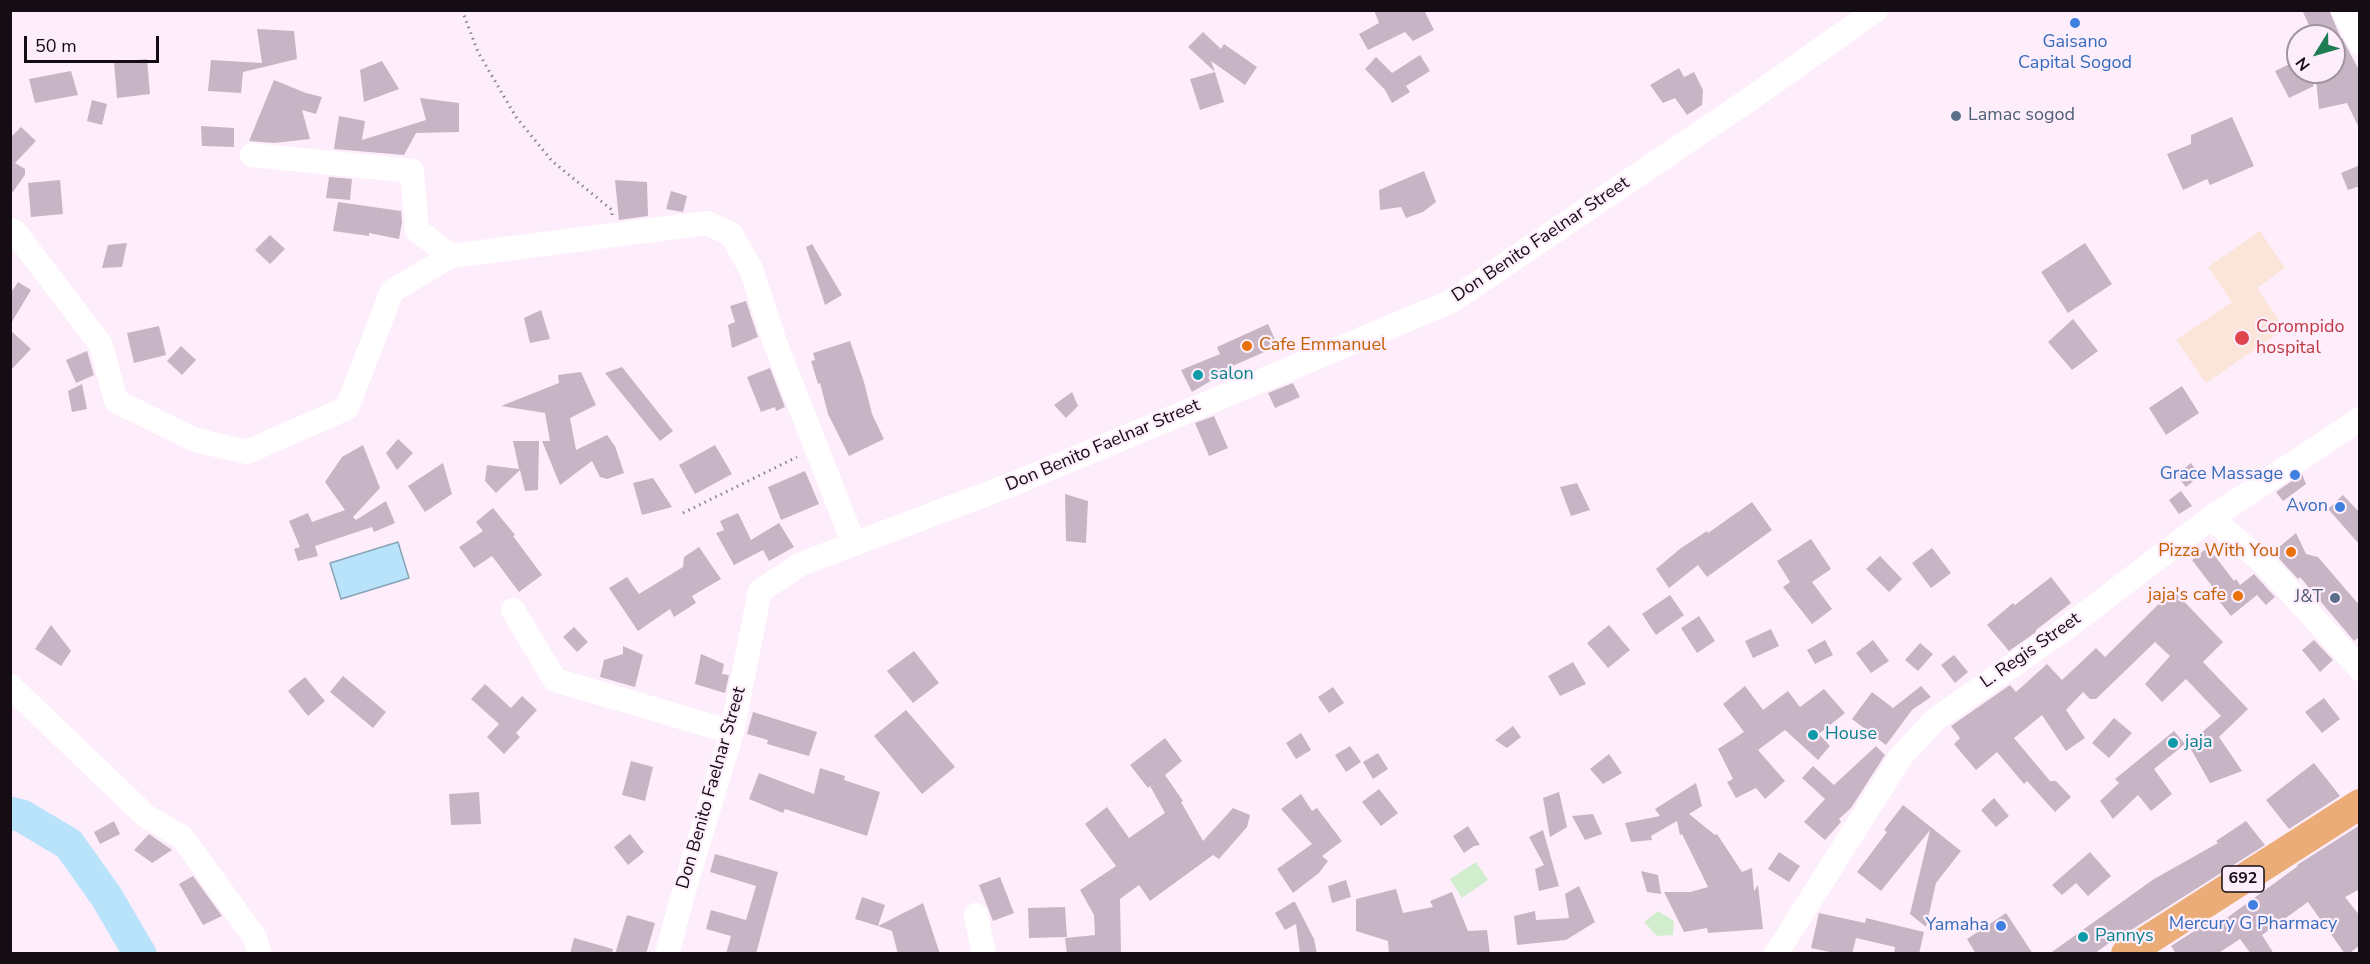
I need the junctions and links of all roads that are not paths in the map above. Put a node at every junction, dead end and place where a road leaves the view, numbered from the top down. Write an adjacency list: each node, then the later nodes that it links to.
1 (1876, 10): 9 (street, Don Benito Faelnar Street)
2 (2343, 10): 3 (street)
3 (2360, 43)
4 (252, 155): 6 (street)
5 (10, 230): 6 (street)
6 (451, 256): 9 (street)
7 (2360, 419): 8 (street, L. Regis Street)
8 (2211, 518): 11 (street); 19 (street, L. Regis Street)
9 (854, 544): 13 (street, Don Benito Faelnar Street)
10 (513, 610): 13 (street)
11 (2360, 669)
12 (10, 686): 16 (street)
13 (732, 732): 17 (street, Don Benito Faelnar Street)
14 (2360, 804): 20 (main road, 692)
15 (976, 915): 18 (street)
16 (260, 954)
17 (667, 954)
18 (984, 954)
19 (1776, 954)
20 (2126, 954)

